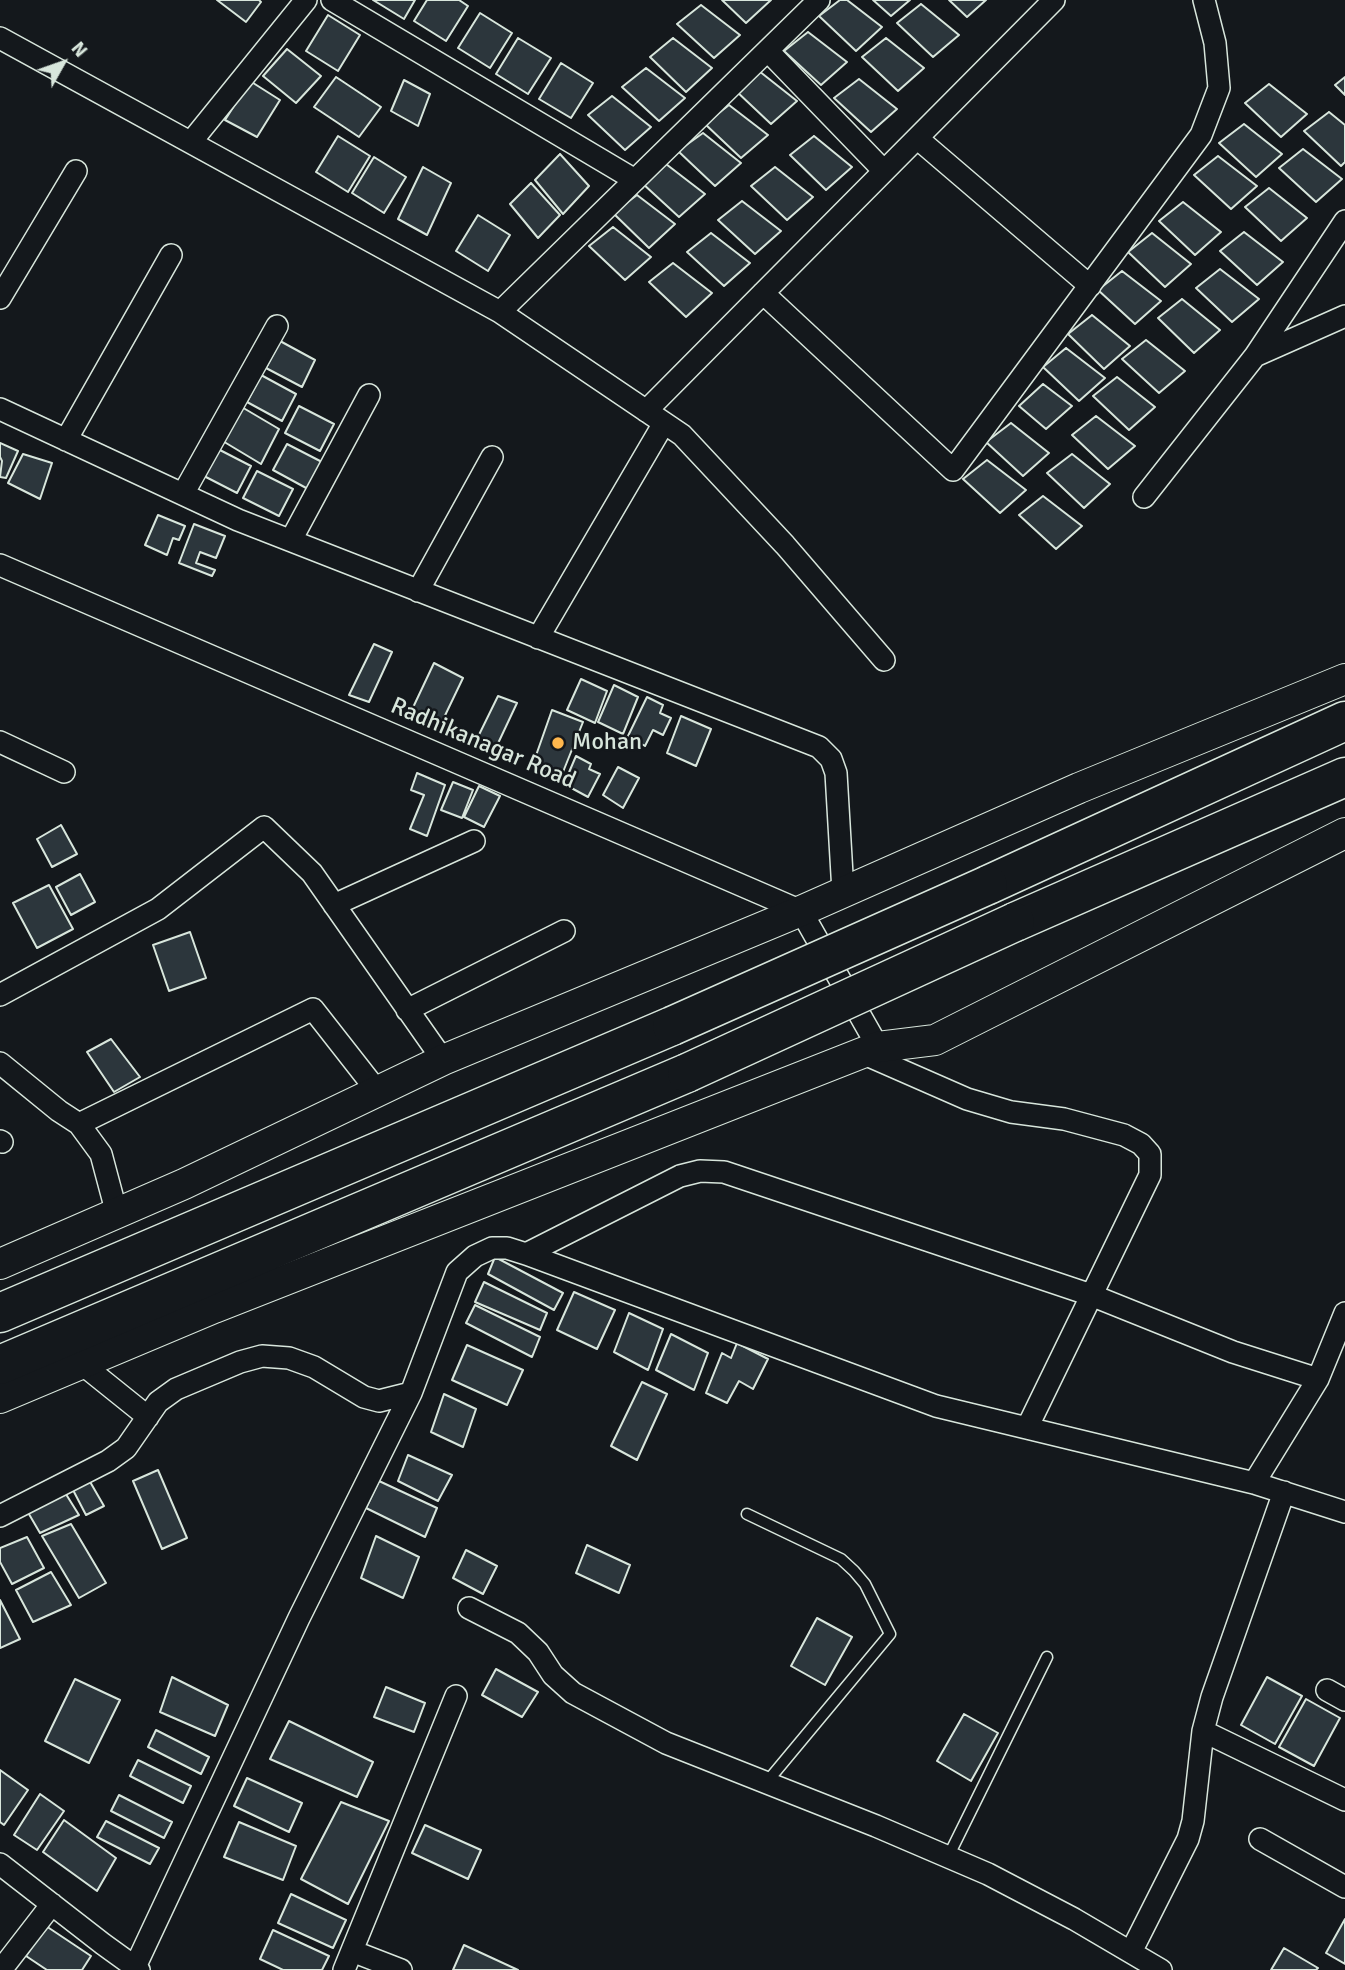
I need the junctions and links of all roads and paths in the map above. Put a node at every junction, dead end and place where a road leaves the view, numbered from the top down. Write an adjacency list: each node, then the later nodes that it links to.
1 (306, 0): 9 (street)
2 (332, 0): 12 (street)
3 (819, 0): 7 (street)
4 (1054, 0): 8 (street)
5 (1204, 0): 15 (street)
6 (0, 38): 9 (street)
7 (768, 51): 11 (street); 12 (street)
8 (917, 138): 11 (street); 15 (street)
9 (191, 142): 18 (street)
10 (76, 171): 17 (street)
11 (884, 171): 16 (street)
12 (635, 180): 18 (street)
13 (1345, 221): 21 (street)
14 (172, 255): 26 (street)
15 (1090, 286): 16 (street)
16 (763, 293): 24 (street)
17 (0, 298)
18 (500, 312): 24 (street)
19 (1345, 316): 21 (street)
20 (277, 326): 28 (street)
21 (1255, 356): 29 (street)
22 (369, 395): 30 (street)
23 (0, 409): 26 (street)
24 (646, 411): 25 (street)
25 (664, 423): 33 (street); 34 (street)
26 (66, 440): 28 (street)
27 (492, 457): 32 (street)
28 (183, 494): 30 (street)
29 (1144, 497)
30 (291, 540): 32 (street)
31 (0, 565): 44 (street, Radhikanagar Road)
32 (418, 591): 33 (street)
33 (538, 638): 42 (street)
34 (884, 660)
35 (1345, 679): 42 (main road)
36 (1345, 722): 57 (highway, bridge)
37 (0, 742): 38 (street)
38 (64, 772)
39 (1345, 777): 60 (highway, bridge)
40 (1345, 833): 48 (main road)
41 (474, 841): 43 (street)
42 (843, 892): 44 (main road)
43 (334, 905): 46 (street); 47 (street)
44 (801, 911): 48 (street); 49 (main road)
45 (564, 931): 47 (street)
46 (0, 995)
47 (408, 1010): 49 (street)
48 (870, 1050): 56 (street); 59 (main road)
49 (443, 1060): 51 (main road)
50 (0, 1063): 52 (street)
51 (378, 1092): 52 (street); 53 (main road)
52 (79, 1124): 53 (street)
53 (117, 1213): 55 (main road)
54 (526, 1254): 56 (street); 62 (street); 65 (street)
55 (0, 1264)
56 (1091, 1295): 61 (street); 65 (street)
57 (0, 1313)
58 (1345, 1313): 61 (street)
59 (82, 1364): 63 (main road); 64 (street)
60 (0, 1365)
61 (1318, 1379): 66 (street)
62 (411, 1393): 64 (street); 84 (street)
63 (0, 1398)
64 (148, 1417): 70 (street)
65 (1027, 1427): 66 (street)
66 (1254, 1483): 67 (street)
67 (1284, 1492): 68 (street); 74 (street)
68 (1345, 1512)
69 (747, 1514): 75 (lane)
70 (0, 1516)
71 (469, 1608): 75 (street)
72 (1047, 1657): 78 (lane)
73 (457, 1696): 83 (street)
74 (1203, 1731): 76 (street); 82 (street)
75 (766, 1783): 78 (street)
76 (1345, 1801)
77 (1259, 1839): 80 (street)
78 (948, 1857): 82 (street)
79 (0, 1864): 81 (street)
80 (1345, 1887)
81 (52, 1904): 84 (street); 85 (street)
82 (1131, 1952): 87 (street)
83 (348, 1961): 86 (street)
84 (137, 1969)
85 (1, 1970)
86 (401, 1970)
87 (1161, 1970)

